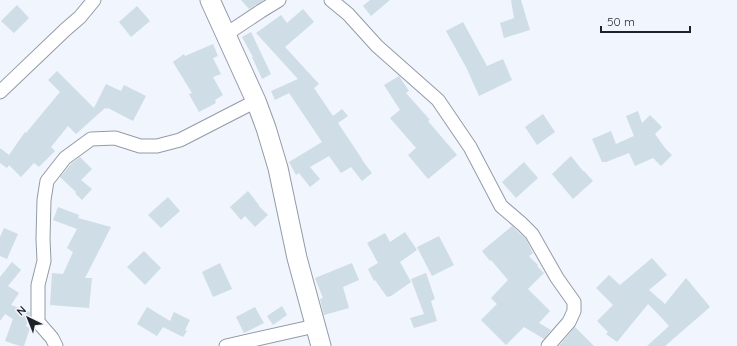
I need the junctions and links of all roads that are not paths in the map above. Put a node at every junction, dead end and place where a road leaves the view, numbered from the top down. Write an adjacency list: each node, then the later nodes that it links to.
1 (94, 0): 6 (street)
2 (210, 0): 5 (main road)
3 (279, 0): 5 (street)
4 (331, 0): 12 (street)
5 (226, 35): 7 (main road)
6 (0, 92)
7 (256, 101): 8 (main road); 9 (street)
8 (315, 326): 10 (street); 11 (main road)
9 (56, 346)
10 (226, 346)
11 (321, 346)
12 (548, 346)

